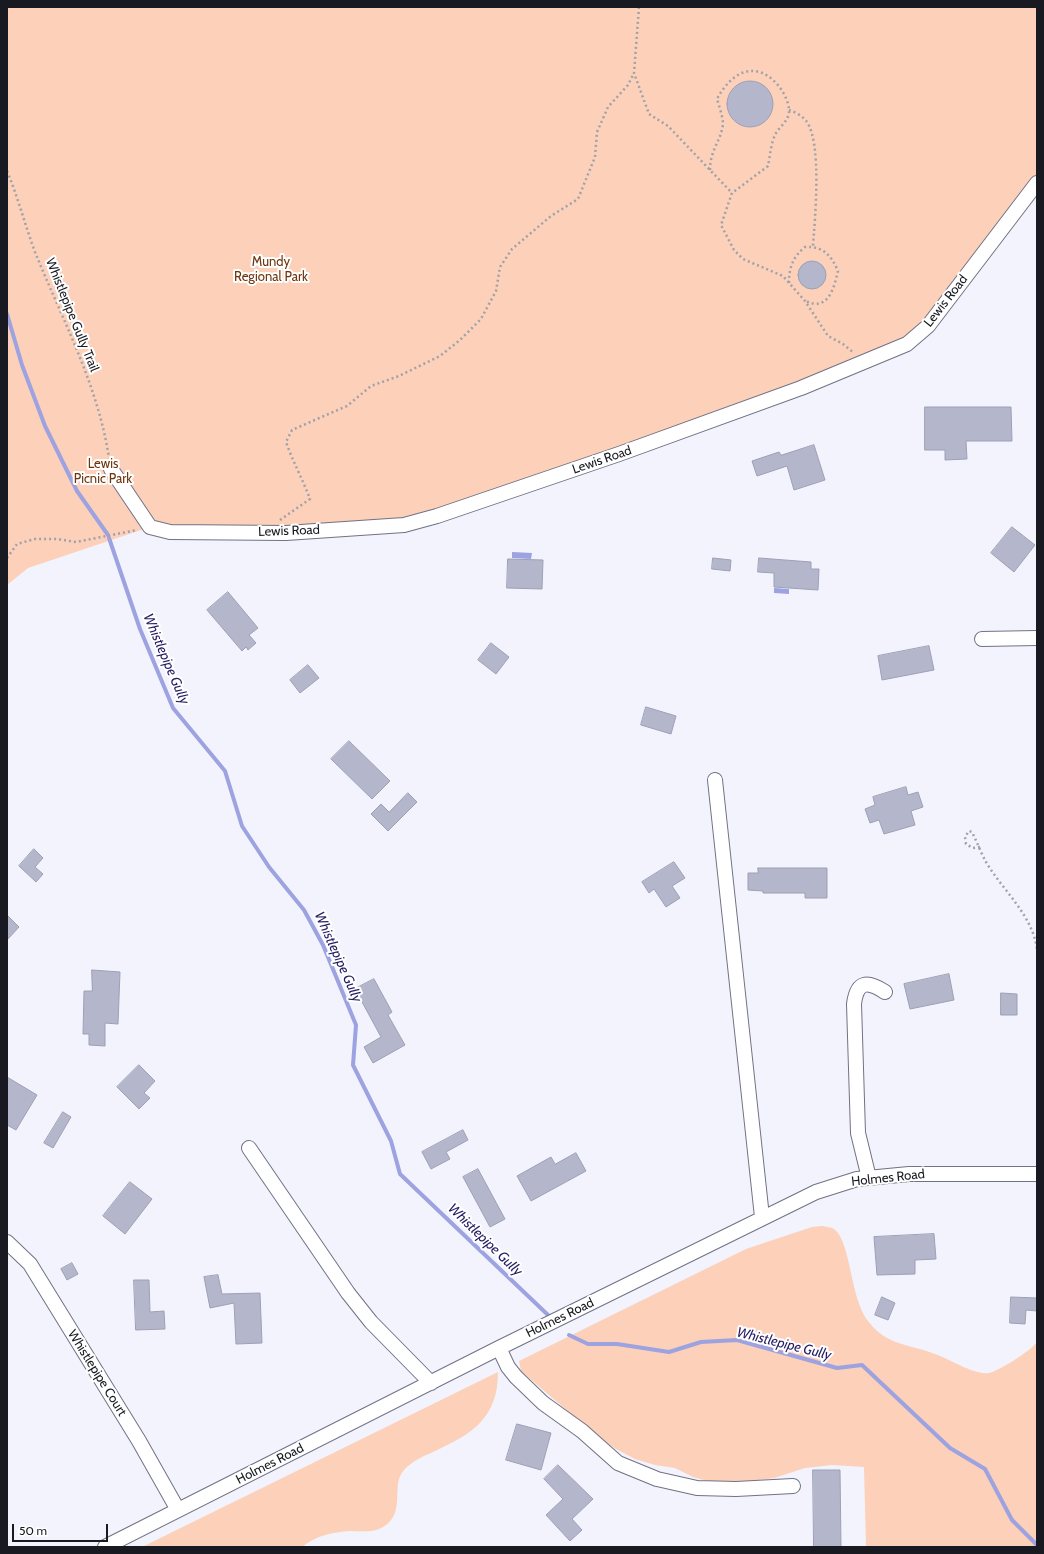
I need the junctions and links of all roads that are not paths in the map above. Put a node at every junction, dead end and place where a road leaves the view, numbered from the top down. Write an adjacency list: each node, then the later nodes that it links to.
1 (1037, 183): 2 (street, Lewis Road)
2 (111, 469)
3 (1037, 638): 4 (street)
4 (982, 639)
5 (715, 780): 10 (street)
6 (885, 992): 9 (street)
7 (249, 1148): 13 (street)
8 (1037, 1174): 9 (street, Holmes Road)
9 (869, 1178): 10 (street, Holmes Road)
10 (762, 1217): 12 (street, Holmes Road)
11 (7, 1242): 15 (street, Whistlepipe Court)
12 (498, 1348): 13 (street, Holmes Road); 14 (street)
13 (431, 1383): 15 (street, Holmes Road)
14 (793, 1486)
15 (178, 1510): 16 (street, Holmes Road)
16 (105, 1547)

